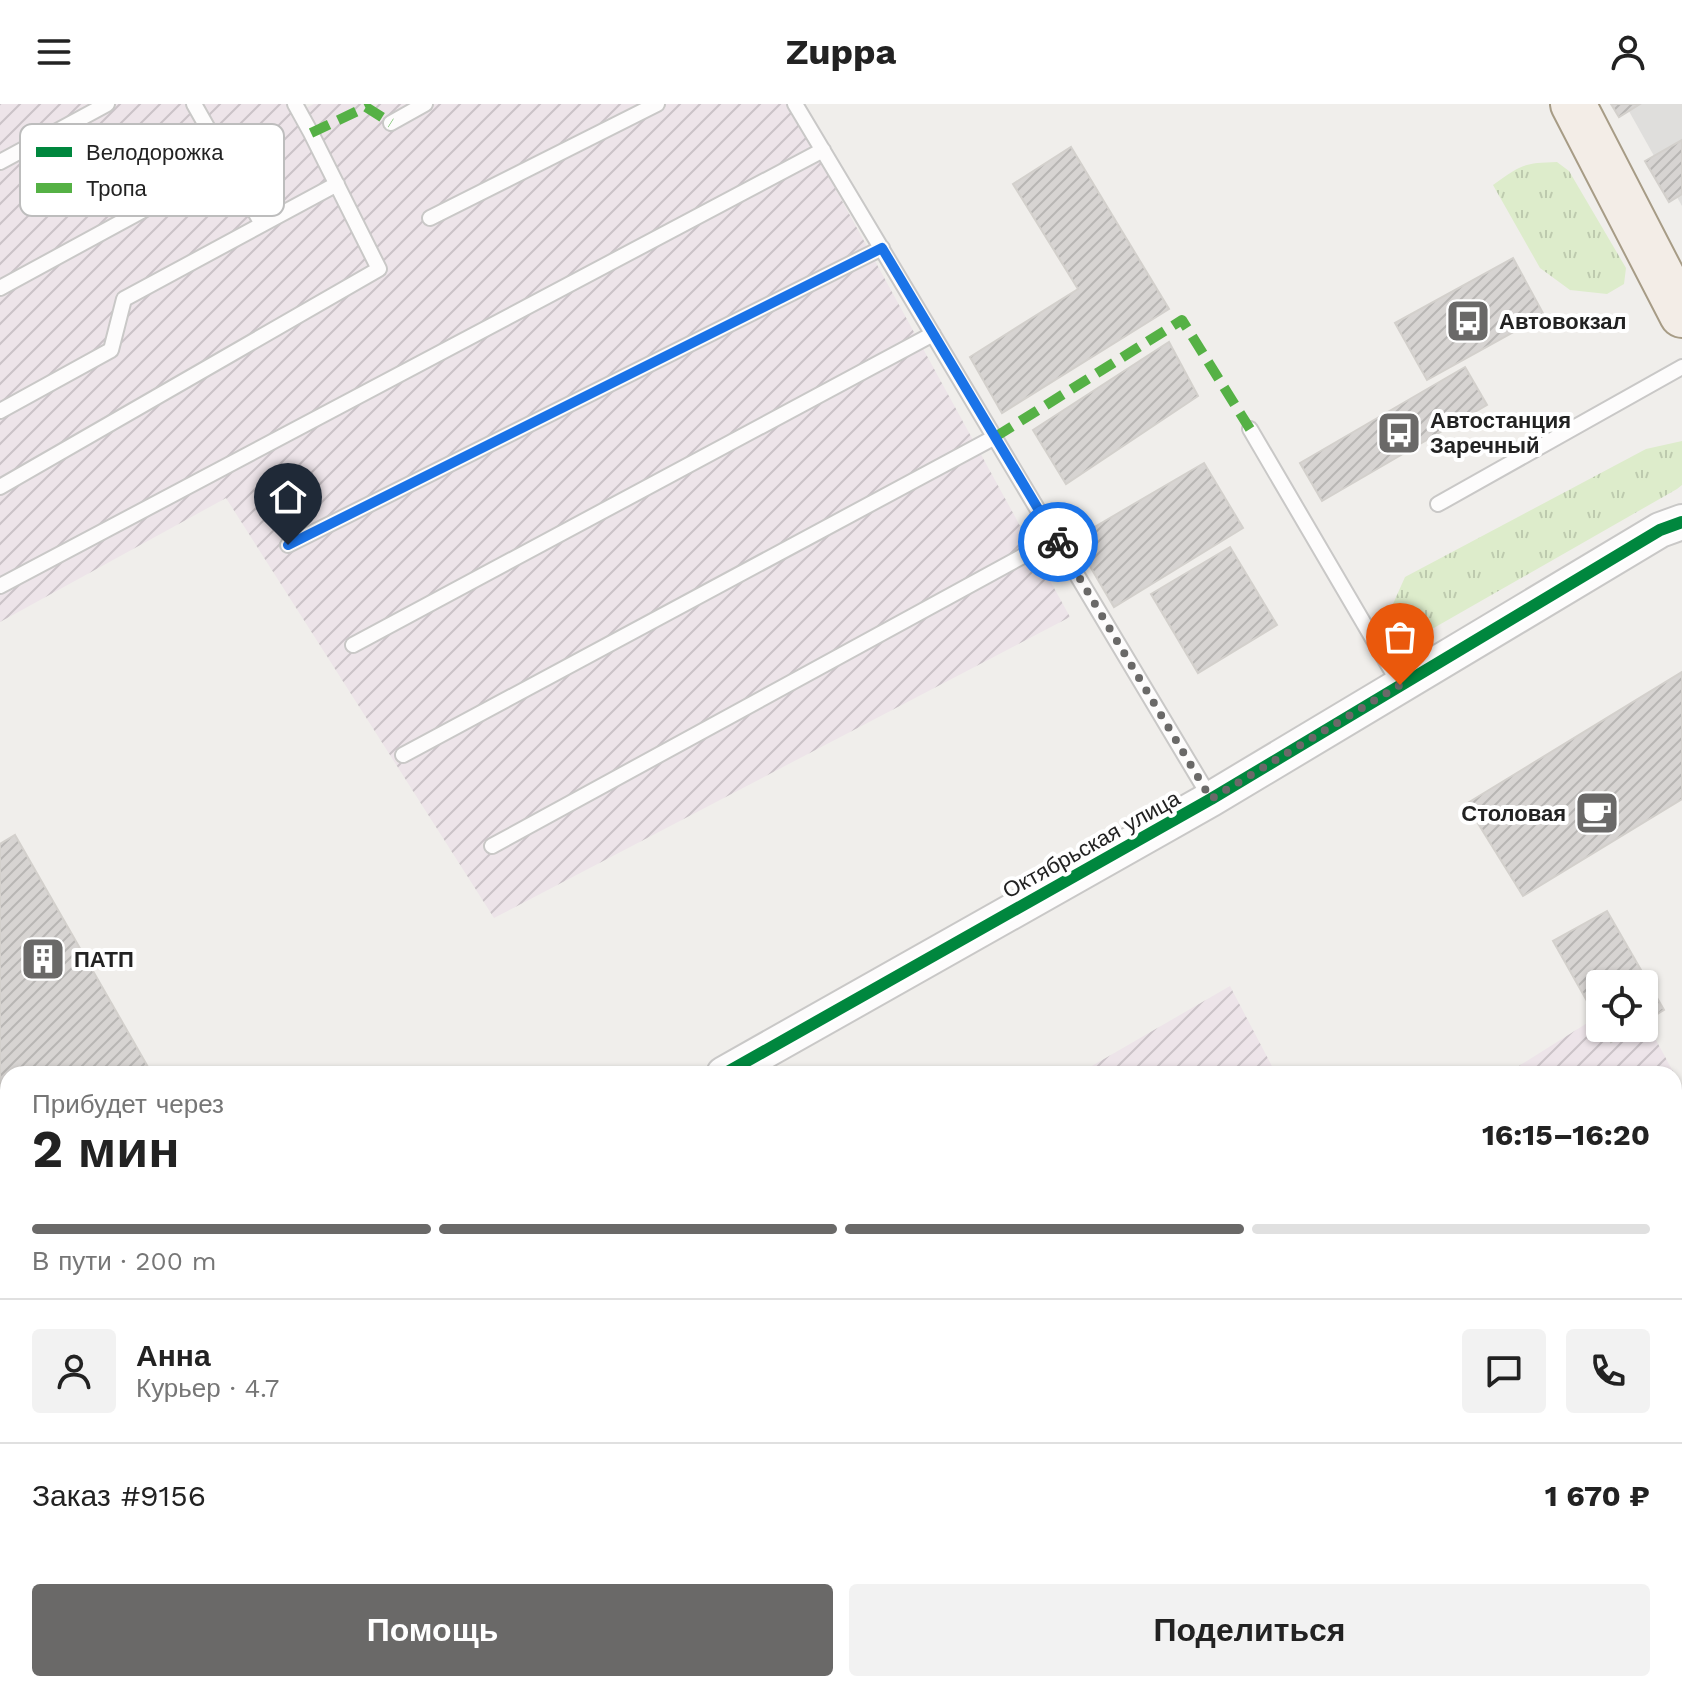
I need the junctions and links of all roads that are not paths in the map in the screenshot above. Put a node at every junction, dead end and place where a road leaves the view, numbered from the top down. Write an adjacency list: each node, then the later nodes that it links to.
1 (107, 104): 9 (lane)
2 (194, 104): 10 (lane)
3 (295, 104): 14 (lane)
4 (425, 104): 8 (lane)
5 (657, 104): 19 (lane)
6 (795, 104): 11 (lane)
7 (1573, 104): 23 (main road)
8 (391, 123)
9 (70, 124)
10 (205, 124)
11 (823, 150): 21 (lane); 34 (lane)
12 (20, 151): 13 (lane)
13 (0, 162)
14 (337, 184): 15 (lane); 29 (lane)
15 (284, 212)
16 (132, 216): 22 (lane)
17 (257, 216): 20 (lane)
18 (277, 216): 20 (lane)
19 (430, 218)
20 (262, 224): 26 (lane)
21 (882, 248): 24 (lane); 33 (lane)
22 (0, 288)
23 (1682, 315)
24 (933, 334): 28 (lane); 35 (lane)
25 (1682, 367): 30 (lane)
26 (0, 411)
27 (1250, 429): 36 (lane)
28 (995, 437): 32 (lane); 37 (lane)
29 (0, 487)
30 (1438, 504)
31 (1682, 522): 36 (street, Октябрьская улица)
32 (1056, 538): 38 (lane); 39 (lane)
33 (288, 545)
34 (0, 586)
35 (353, 645)
36 (1400, 685): 38 (street, Октябрьская улица)
37 (403, 755)
38 (1211, 799): 40 (street, Октябрьская улица)
39 (492, 846)
40 (738, 1066)

